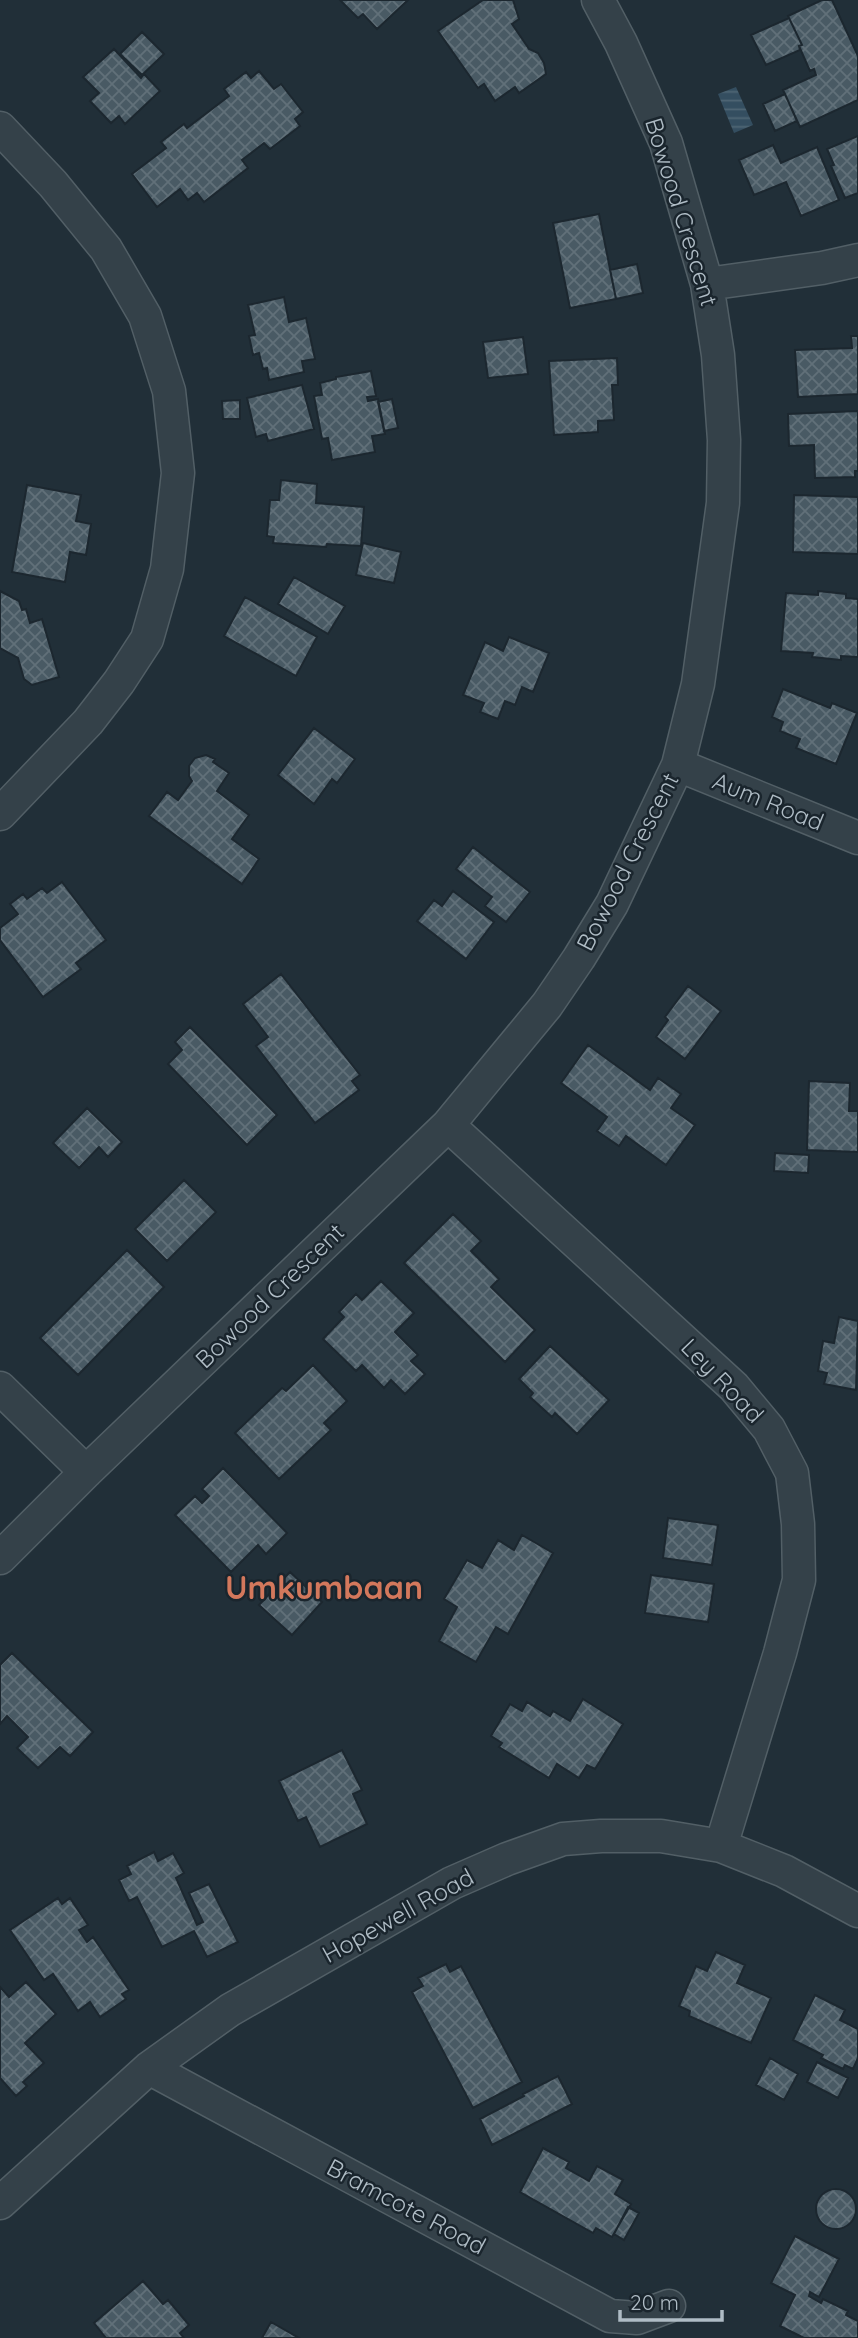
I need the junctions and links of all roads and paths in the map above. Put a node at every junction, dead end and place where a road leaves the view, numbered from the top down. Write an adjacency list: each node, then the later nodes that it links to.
1 (598, 0): 4 (street, Bowood Crescent)
2 (0, 128): 6 (street)
3 (858, 260): 4 (street)
4 (707, 284): 5 (street, Bowood Crescent)
5 (678, 765): 7 (street, Aum Road); 8 (street, Bowood Crescent)
6 (0, 814)
7 (858, 838)
8 (448, 1125): 10 (street, Bowood Crescent); 12 (street, Ley Road)
9 (0, 1388): 10 (street)
10 (86, 1472): 11 (street, Bowood Crescent)
11 (0, 1558)
12 (722, 1846): 13 (street, Hopewell Road); 14 (street, Hopewell Road)
13 (858, 1911)
14 (149, 2068): 15 (street, Hopewell Road); 16 (street, Bramcote Road)
15 (0, 2203)
16 (669, 2306)

